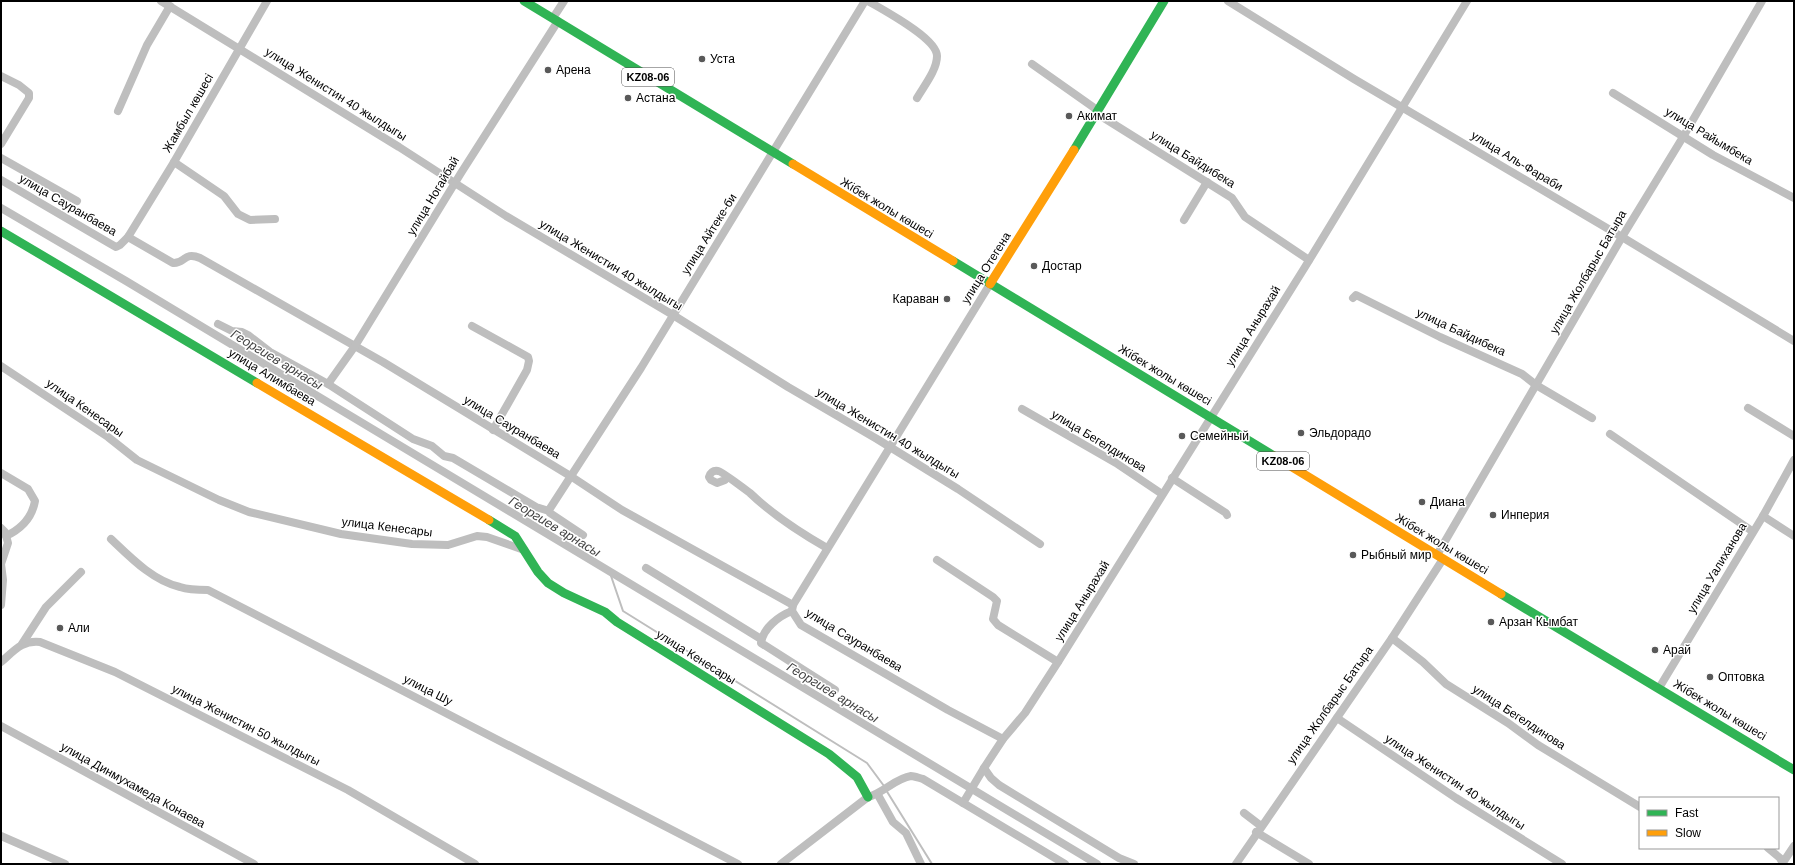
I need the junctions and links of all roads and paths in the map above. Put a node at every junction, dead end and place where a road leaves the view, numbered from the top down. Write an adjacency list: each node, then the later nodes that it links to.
1 (161, 1): 11 (street, улица Женистин 40 жылдыгы)
2 (267, 1): 13 (street, Жамбыл көшесі)
3 (524, 1): 12 (main road, Жібек жолы көшесі / KZ08-06)
4 (564, 1): 12 (street, улица Ногайбай)
5 (865, 1): 23 (street, улица Айтеке-би)
6 (868, 1): 17 (street)
7 (1164, 1): 20 (main road, улица Отегена)
8 (1228, 1): 18 (street, улица Аль-Фараби)
9 (1467, 1): 18 (street, улица Анырахай)
10 (1762, 1): 21 (street, улица Жолбарыс Батыра)
11 (170, 6): 13 (street, улица Женистин 40 жылдыгы); 19 (street)
12 (555, 19): 23 (main road, Жібек жолы көшесі / KZ08-06); 28 (street, улица Ногайбай)
13 (239, 48): 25 (street, Жамбыл көшесі); 28 (street, улица Женистин 40 жылдыгы)
14 (1032, 64): 20 (street, улица Байдибека)
15 (1, 76): 22 (street)
16 (1613, 93): 21 (street, улица Райымбека)
17 (917, 98)
18 (1402, 108): 34 (street, улица Аль-Фараби); 36 (street, улица Анырахай)
19 (118, 111)
20 (1098, 113): 27 (street, улица Байдибека); 37 (main road, улица Отегена)
21 (1683, 137): 29 (street, улица Райымбека); 34 (street, улица Жолбарыс Батыра)
22 (1, 144)
23 (773, 153): 37 (main road, Жібек жолы көшесі / KZ08-06); 39 (street, улица Айтеке-би)
24 (1, 158): 30 (street)
25 (174, 162): 31 (street); 35 (street, Жамбыл көшесі)
26 (1, 180): 35 (street, улица Сауранбаева)
27 (1207, 182): 32 (street); 36 (street, улица Байдибека)
28 (455, 184): 39 (street, улица Женистин 40 жылдыгы); 43 (street, улица Ногайбай)
29 (1794, 198)
30 (77, 201)
31 (274, 219)
32 (1184, 220)
33 (1, 231): 72 (main road, улица Алимбаева)
34 (1622, 236): 42 (street, улица Аль-Фараби); 46 (street, улица Жолбарыс Батыра)
35 (128, 237): 43 (street, улица Сауранбаева)
36 (1309, 260): 49 (street, улица Анырахай)
37 (990, 284): 49 (main road, Жібек жолы көшесі / KZ08-06); 54 (street, улица Отегена)
38 (1353, 298): 46 (street, улица Байдибека)
39 (673, 315): 54 (street, улица Женистин 40 жылдыгы); 57 (street, улица Айтеке-би)
40 (218, 324): 45 (street)
41 (472, 326): 51 (street)
42 (1794, 341)
43 (355, 346): 45 (street, улица Ногайбай); 51 (street, улица Сауранбаева)
44 (1, 366): 72 (street, улица Кенесары)
45 (328, 384): 61 (street)
46 (1536, 385): 50 (street); 73 (street, улица Жолбарыс Батыра)
47 (1748, 408): 53 (street)
48 (1022, 409): 60 (street, улица Бегелдинова)
49 (1210, 416): 59 (street, улица Анырахай); 73 (main road, Жібек жолы көшесі / KZ08-06)
50 (1592, 418)
51 (493, 430): 57 (street, улица Сауранбаева)
52 (1610, 434): 65 (street)
53 (1794, 436)
54 (889, 447): 70 (street, улица Женистин 40 жылдыгы); 71 (street, улица Отегена)
55 (1794, 460): 63 (street, улица Уалиханова)
56 (1, 473): 67 (street)
57 (572, 477): 61 (street, улица Айтеке-би); 78 (street, улица Сауранбаева)
58 (726, 477): 71 (street)
59 (1172, 478): 60 (street, улица Анырахай); 62 (street)
60 (1162, 494): 83 (street, улица Анырахай)
61 (549, 511): 66 (street)
62 (1228, 515)
63 (1763, 516): 65 (street, улица Уалиханова); 68 (street)
64 (1, 528): 67 (street)
65 (1752, 531): 84 (street, улица Уалиханова)
66 (583, 535)
67 (6, 536): 77 (street)
68 (1794, 536)
69 (111, 539): 103 (street, улица Шу)
70 (1040, 544)
71 (827, 548): 78 (street, улица Отегена)
72 (524, 550): 92 (main road, улица Кенесары)
73 (1440, 557): 79 (street, улица Жолбарыс Батыра); 84 (main road, Жібек жолы көшесі / KZ08-06)
74 (937, 560): 83 (street)
75 (646, 568): 80 (street)
76 (81, 572): 81 (street)
77 (1, 605)
78 (792, 608): 80 (street); 88 (street, улица Сауранбаева)
79 (1392, 638): 86 (street, улица Жолбарыс Батыра); 94 (street, улица Бегелдинова)
80 (761, 639): 85 (street)
81 (22, 644): 82 (street); 102 (street, улица Женистин 50 жылдыгы)
82 (1, 662)
83 (1058, 662): 88 (street, улица Анырахай)
84 (1659, 688): 90 (main road, Жібек жолы көшесі / KZ08-06)
85 (835, 690)
86 (1337, 718): 96 (street, улица Жолбарыс Батыра); 110 (street, улица Женистин 40 жылдыгы)
87 (1, 726): 101 (street, улица Динмухамеда Конаева)
88 (1003, 739): 89 (street, улица Анырахай)
89 (982, 770): 93 (street, улица Анырахай); 107 (street)
90 (1794, 770)
91 (878, 794): 92 (street); 93 (street); 105 (street)
92 (868, 798): 104 (street)
93 (963, 803): 106 (street)
94 (1639, 806)
95 (1244, 813): 96 (street)
96 (1259, 829): 108 (street, улица Жолбарыс Батыра); 109 (street)
97 (1, 836): 100 (street)
98 (1794, 846): 111 (street)
99 (1769, 849): 111 (street)
100 (65, 864)
101 (254, 864)
102 (476, 864)
103 (738, 864)
104 (781, 864)
105 (921, 864)
106 (1065, 864)
107 (1134, 864)
108 (1236, 864)
109 (1309, 864)
110 (1562, 864)
111 (1783, 864)

